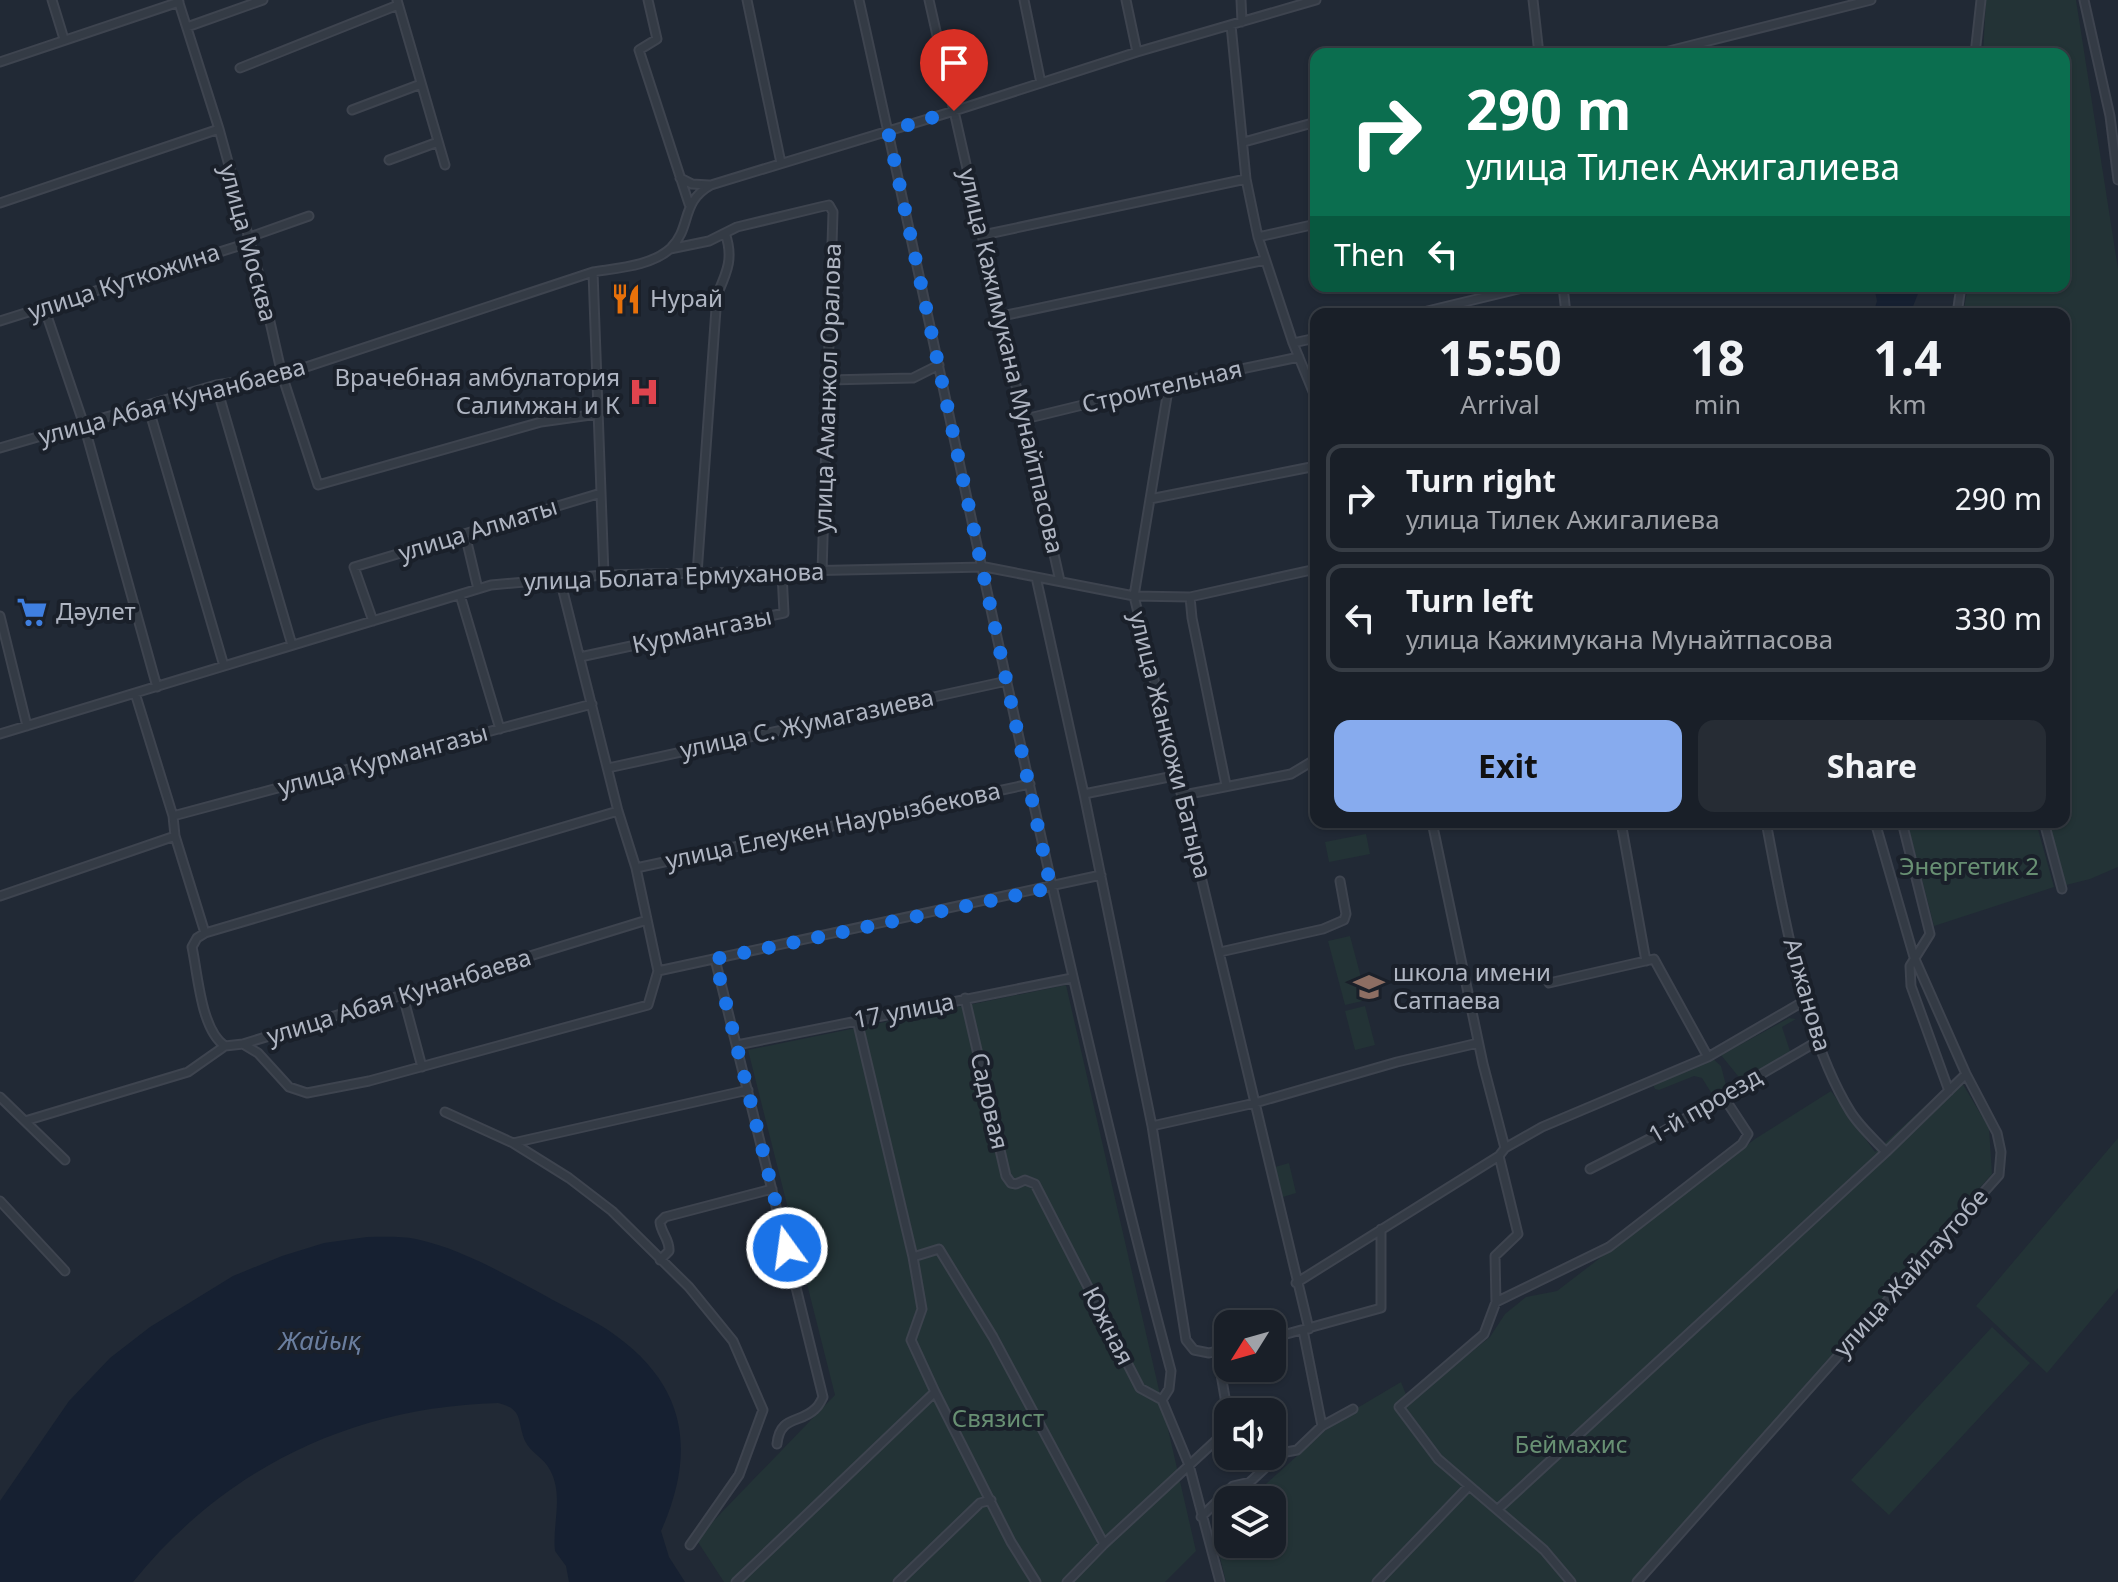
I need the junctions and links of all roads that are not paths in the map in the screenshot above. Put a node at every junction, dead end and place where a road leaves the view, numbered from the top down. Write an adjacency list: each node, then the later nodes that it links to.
1 (52, 0): 20 (street)
2 (263, 0): 19 (street)
3 (648, 0): 39 (street)
4 (747, 0): 37 (street)
5 (859, 0): 33 (street)
6 (929, 0): 30 (street, улица Кажимукана Мунайтпасова)
7 (1024, 0): 27 (street)
8 (1126, 0): 24 (street)
9 (1241, 0): 17 (street)
10 (1316, 0): 17 (street)
11 (1533, 0): 21 (street)
12 (1871, 0): 22 (street)
13 (1981, 0): 23 (street)
14 (2084, 0): 41 (street)
15 (179, 1): 19 (street, улица Москва); 20 (street)
16 (398, 3): 26 (street); 28 (street)
17 (1242, 22): 18 (street)
18 (1231, 25): 24 (street); 35 (street)
19 (187, 27): 32 (street, улица Москва)
20 (64, 39): 25 (street)
21 (1538, 48)
22 (1681, 48)
23 (1976, 48)
24 (1137, 52): 27 (street)
25 (0, 62)
26 (240, 68)
27 (1041, 83): 30 (street)
28 (421, 84): 29 (street); 34 (street)
29 (352, 110)
30 (954, 111): 33 (street); 49 (street, улица Кажимукана Мунайтпасова)
31 (1310, 124): 35 (street)
32 (219, 129): 43 (street); 51 (street, улица Москва)
33 (888, 131): 37 (street); 63 (street)
34 (438, 142): 36 (street); 38 (street)
35 (1244, 142): 40 (street)
36 (389, 160)
37 (781, 163): 42 (street)
38 (445, 165)
39 (680, 178): 42 (street); 44 (street)
40 (1246, 179): 49 (street); 50 (street)
41 (2118, 180)
42 (711, 185): 44 (street)
43 (0, 203)
44 (689, 204): 52 (street)
45 (829, 205): 48 (street, улица Абая Кунанбаева); 65 (street, улица Аманжол Оралова)
46 (309, 216): 51 (street, улица Куткожина)
47 (1310, 225): 50 (street)
48 (725, 233): 52 (street, улица Абая Кунанбаева); 82 (street)
49 (983, 235): 58 (street, улица Кажимукана Мунайтпасова)
50 (1258, 237): 53 (street)
51 (247, 240): 56 (street, улица Куткожина); 64 (street, улица Москва)
52 (670, 249): 54 (street, улица Абая Кунанбаева)
53 (1265, 260): 58 (street); 61 (street)
54 (593, 272): 64 (street, улица Абая Кунанбаева); 70 (street)
55 (1506, 292): 57 (street)
56 (44, 307): 59 (street, улица Куткожина); 72 (street)
57 (1440, 308)
58 (1002, 316): 71 (street, улица Кажимукана Мунайтпасова)
59 (0, 321)
60 (1310, 339): 61 (street)
61 (1293, 343): 62 (street)
62 (1299, 357): 66 (street, Строительная); 67 (street)
63 (939, 365): 65 (street); 78 (street)
64 (282, 375): 68 (street, улица Абая Кунанбаева); 70 (street, улица Москва)
65 (828, 380): 80 (street, улица Аманжол Оралова)
66 (1169, 384): 71 (street, Строительная); 76 (street, улица Жанкожи Батыра)
67 (1310, 384)
68 (216, 385): 69 (street, улица Абая Кунанбаева); 93 (street)
69 (148, 406): 72 (street, улица Абая Кунанбаева); 95 (street)
70 (598, 414): 75 (street)
71 (1025, 419): 86 (street, улица Кажимукана Мунайтпасова)
72 (84, 425): 73 (street, улица Абая Кунанбаева); 97 (street)
73 (0, 448)
74 (1310, 467): 76 (street)
75 (601, 493): 77 (street, улица Алматы); 83 (street)
76 (1150, 499): 89 (street, улица Жанкожи Батыра)
77 (465, 534): 87 (street); 92 (street, улица Алматы)
78 (980, 567): 80 (street, улица Болата Ермуханова); 84 (street, улица Болата Ермуханова); 96 (street)
79 (1310, 570): 90 (street, улица Болата Ермуханова)
80 (822, 572): 81 (street, улица Болата Ермуханова)
81 (782, 573): 82 (street, улица Болата Ермуханова); 94 (street, Курмангазы)
82 (697, 574): 83 (street, улица Болата Ермуханова)
83 (604, 575): 85 (street, улица Болата Ермуханова)
84 (1036, 577): 86 (street, улица Болата Ермуханова); 108 (street)
85 (560, 579): 87 (street, улица Болата Ермуханова); 94 (street)
86 (1060, 581): 89 (street, улица Болата Ермуханова)
87 (478, 589): 88 (street, улица Болата Ермуханова)
88 (460, 595): 92 (street, улица Болата Ермуханова); 101 (street)
89 (1134, 596): 90 (street, улица Болата Ермуханова); 105 (street, улица Жанкожи Батыра)
90 (1190, 597): 107 (street)
91 (0, 616): 100 (street)
92 (373, 621): 93 (street, улица Болата Ермуханова)
93 (292, 645): 95 (street, улица Болата Ермуханова)
94 (580, 657): 99 (street)
95 (224, 666): 97 (street, улица Болата Ермуханова)
96 (1007, 681): 104 (street, улица С. Жумагазиева); 106 (street)
97 (157, 687): 98 (street, улица Болата Ермуханова)
98 (135, 693): 100 (street, улица Болата Ермуханова); 111 (street)
99 (592, 704): 101 (street, улица Курмангазы); 104 (street)
100 (27, 726): 102 (street, улица Болата Ермуханова)
101 (500, 729): 111 (street, улица Курмангазы)
102 (0, 734)
103 (1310, 763): 107 (street)
104 (608, 768): 110 (street)
105 (1179, 775): 108 (street); 109 (street, улица Жанкожи Батыра)
106 (1030, 784): 119 (street, улица Елеукен Наурызбекова); 122 (street)
107 (1226, 785): 109 (street)
108 (1084, 794): 120 (street)
109 (1184, 795): 127 (street, улица Жанкожи Батыра)
110 (618, 811): 119 (street); 126 (street)
111 (173, 816): 118 (street)
112 (1433, 828): 139 (street)
113 (1622, 828): 130 (street)
114 (1767, 828): 136 (street, Алжанова)
115 (1877, 828): 128 (street, улица Жайлаутобе)
116 (1904, 828): 128 (street)
117 (2046, 828): 123 (street)
118 (175, 836): 124 (street); 126 (street)
119 (636, 868): 125 (street)
120 (1101, 875): 122 (street); 153 (street)
121 (1340, 881): 127 (street)
122 (1051, 888): 129 (street); 132 (street)
123 (2062, 889)
124 (0, 896)
125 (647, 920): 131 (street); 134 (street, улица Абая Кунанбаева)
126 (205, 933): 142 (street)
127 (1220, 952): 150 (street, улица Жанкожи Батыра)
128 (1914, 957): 145 (street, улица Жайлаутобе); 147 (street)
129 (715, 959): 131 (street); 141 (street)
130 (1646, 961): 133 (street); 143 (street)
131 (658, 971): 144 (street)
132 (1072, 978): 135 (street, 17 улица); 173 (street)
133 (1549, 983)
134 (403, 996): 140 (street, улица Абая Кунанбаева); 144 (street)
135 (965, 998): 137 (street, 17 улица); 160 (street, Садовая)
136 (1806, 1000): 138 (street, Алжанова); 143 (street)
137 (857, 1020): 141 (street, 17 улица); 164 (street)
138 (1818, 1041): 148 (street, 1-й проезд); 156 (street, Алжанова)
139 (1478, 1043): 150 (street); 155 (street)
140 (243, 1044): 142 (street, улица Абая Кунанбаева); 144 (street)
141 (737, 1045): 146 (street)
142 (225, 1046): 152 (street)
143 (1708, 1057): 155 (street)
144 (422, 1067)
145 (1966, 1074): 147 (street); 191 (street, улица Жайлаутобе)
146 (748, 1090): 154 (street); 161 (street)
147 (1949, 1091): 156 (street)
148 (1723, 1096): 159 (street, 1-й проезд); 168 (street)
149 (0, 1097): 152 (street)
150 (1255, 1103): 153 (street); 167 (street, улица Жанкожи Батыра)
151 (445, 1112): 154 (street)
152 (25, 1121): 158 (street)
153 (1152, 1126): 171 (street)
154 (513, 1143): 165 (street)
155 (1505, 1148): 157 (street)
156 (1886, 1152): 180 (street)
157 (1499, 1156): 163 (street); 168 (street)
158 (65, 1160)
159 (1590, 1169)
160 (1030, 1180): 173 (street, Южная)
161 (772, 1189): 165 (street); 176 (street)
162 (0, 1201): 166 (street)
163 (1381, 1229): 167 (street); 169 (street)
164 (913, 1257): 172 (street); 182 (street)
165 (660, 1260): 183 (street)
166 (65, 1271)
167 (1296, 1283): 169 (street, улица Жанкожи Батыра)
168 (1496, 1302): 178 (street)
169 (1306, 1330): 170 (street); 175 (street, улица Жанкожи Батыра)
170 (1286, 1335)
171 (1213, 1352): 177 (street)
172 (935, 1392): 179 (street); 184 (street)
173 (1162, 1400): 177 (street, Южная)
174 (1353, 1409): 175 (street)
175 (1322, 1426): 181 (street)
176 (777, 1444)
177 (1189, 1465): 181 (street, Южная); 182 (street)
178 (1469, 1486): 180 (street); 189 (street)
179 (991, 1500): 185 (street); 186 (street)
180 (1498, 1509): 190 (street)
181 (1201, 1517): 188 (street, Южная)
182 (1104, 1544): 187 (street)
183 (690, 1545)
184 (736, 1582)
185 (898, 1582)
186 (1036, 1582)
187 (1067, 1582)
188 (1220, 1582)
189 (1377, 1582)
190 (1571, 1582)
191 (1637, 1582)

